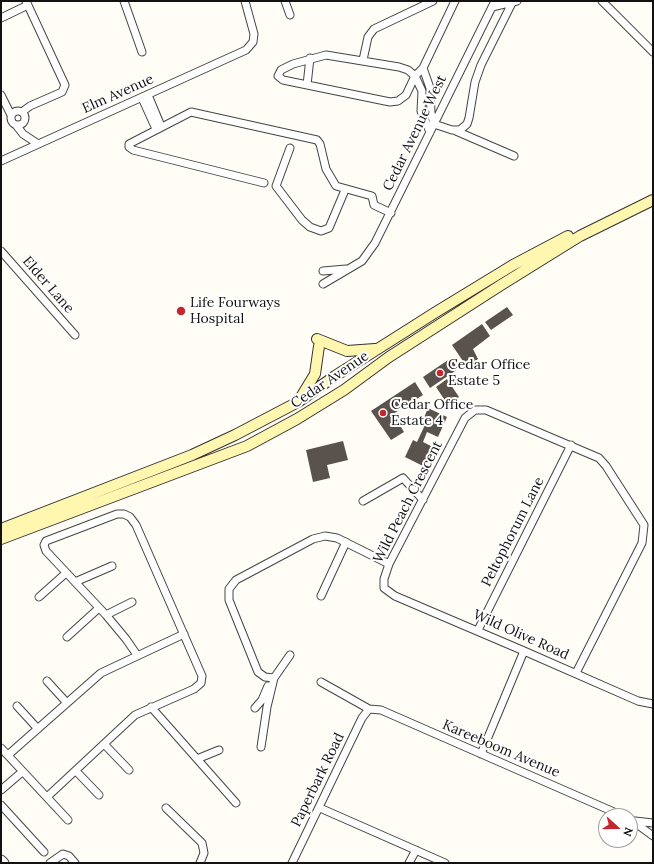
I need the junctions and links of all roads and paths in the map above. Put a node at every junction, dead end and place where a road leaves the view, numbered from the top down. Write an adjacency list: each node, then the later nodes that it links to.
1 (124, 1): 12 (street)
2 (245, 1): 20 (street, Elm Avenue)
3 (285, 1): 10 (street)
4 (433, 1): 15 (street)
5 (455, 1): 16 (street)
6 (602, 1): 13 (street)
7 (515, 2): 9 (street); 26 (street)
8 (27, 3): 11 (street); 21 (street)
9 (493, 4): 23 (street, Cedar Avenue West)
10 (290, 15)
11 (1, 18)
12 (142, 52)
13 (653, 52)
14 (310, 58): 15 (street); 18 (street); 18 (street)
15 (363, 60): 17 (street)
16 (423, 68): 17 (street); 23 (street)
17 (415, 76): 18 (street); 27 (street)
18 (307, 85)
19 (1, 95): 22 (street)
20 (145, 96): 25 (street); 28 (street, Elm Avenue)
21 (22, 112): 22 (street); 24 (street)
22 (12, 115): 24 (street)
23 (434, 124): 26 (street); 27 (street, Cedar Avenue West)
24 (16, 125): 28 (street)
25 (159, 128): 32 (street); 33 (street)
26 (456, 131): 30 (street)
27 (430, 132): 36 (street, Cedar Avenue West)
28 (38, 144): 31 (street, Elm Avenue)
29 (290, 148): 33 (street)
30 (514, 156)
31 (1, 161)
32 (264, 184)
33 (345, 190): 36 (street)
34 (653, 195): 42 (main road, Cedar Avenue)
35 (653, 200): 48 (main road, Cedar Avenue)
36 (391, 213): 38 (street, Cedar Avenue West)
37 (1, 251): 41 (street, Elder Lane)
38 (349, 269): 39 (street); 40 (street, Cedar Avenue West)
39 (323, 271)
40 (323, 284)
41 (75, 335)
42 (379, 348): 43 (main road, Cedar Avenue); 43 (main road)
43 (298, 402): 47 (main road, Cedar Avenue)
44 (571, 445): 45 (street, Wild Peach Crescent); 60 (street, Peltophorum Lane); 66 (street, Wild Peach Crescent)
45 (423, 500): 46 (street); 50 (street, Wild Peach Crescent)
46 (363, 501)
47 (1, 529)
48 (1, 539)
49 (346, 542): 50 (street); 55 (street); 67 (street)
50 (389, 564): 54 (street, Wild Peach Crescent)
51 (112, 566): 53 (street)
52 (66, 573): 53 (street); 56 (street); 61 (street)
53 (75, 582): 58 (street)
54 (383, 584): 60 (street, Wild Olive Road)
55 (321, 596)
56 (39, 597)
57 (132, 602): 59 (street)
58 (99, 608): 59 (street); 62 (street)
59 (106, 615): 65 (street)
60 (478, 630): 63 (street, Wild Olive Road)
61 (184, 634): 65 (street); 73 (street)
62 (67, 637)
63 (524, 652): 66 (street, Wild Olive Road); 81 (street)
64 (290, 654): 67 (street)
65 (137, 655): 70 (street)
66 (576, 674): 71 (street, Wild Olive Road)
67 (273, 679): 74 (street); 78 (street)
68 (47, 681): 70 (street)
69 (321, 682): 75 (street, Kareeboom Avenue)
70 (67, 703): 76 (street)
71 (653, 704)
72 (17, 706): 76 (street)
73 (151, 707): 77 (street); 83 (street)
74 (255, 708)
75 (369, 708): 81 (street, Kareeboom Avenue); 93 (street, Paperbark Road)
76 (38, 729): 82 (street)
77 (105, 745): 84 (street); 85 (street)
78 (261, 747)
79 (1, 748): 82 (street)
80 (219, 750): 83 (street)
81 (481, 754): 94 (street, Kareeboom Avenue)
82 (8, 755): 86 (street)
83 (197, 759): 90 (street)
84 (76, 770): 88 (street); 89 (street)
85 (129, 770)
86 (22, 772): 87 (street); 89 (street)
87 (1, 790)
88 (99, 795)
89 (47, 797): 95 (street)
90 (236, 803)
91 (1, 805): 102 (street)
92 (166, 808): 107 (street)
93 (320, 808): 101 (street); 108 (street, Paperbark Road)
94 (605, 808)
95 (68, 820)
96 (638, 821): 97 (street)
97 (653, 823)
98 (638, 825): 100 (street)
99 (653, 828): 100 (street)
100 (653, 837)
101 (416, 850): 109 (street); 110 (street)
102 (44, 852)
103 (1, 860): 104 (street)
104 (4, 863)
105 (50, 863): 106 (street)
106 (75, 863)
107 (200, 863)
108 (292, 863)
109 (409, 863)
110 (445, 863)

